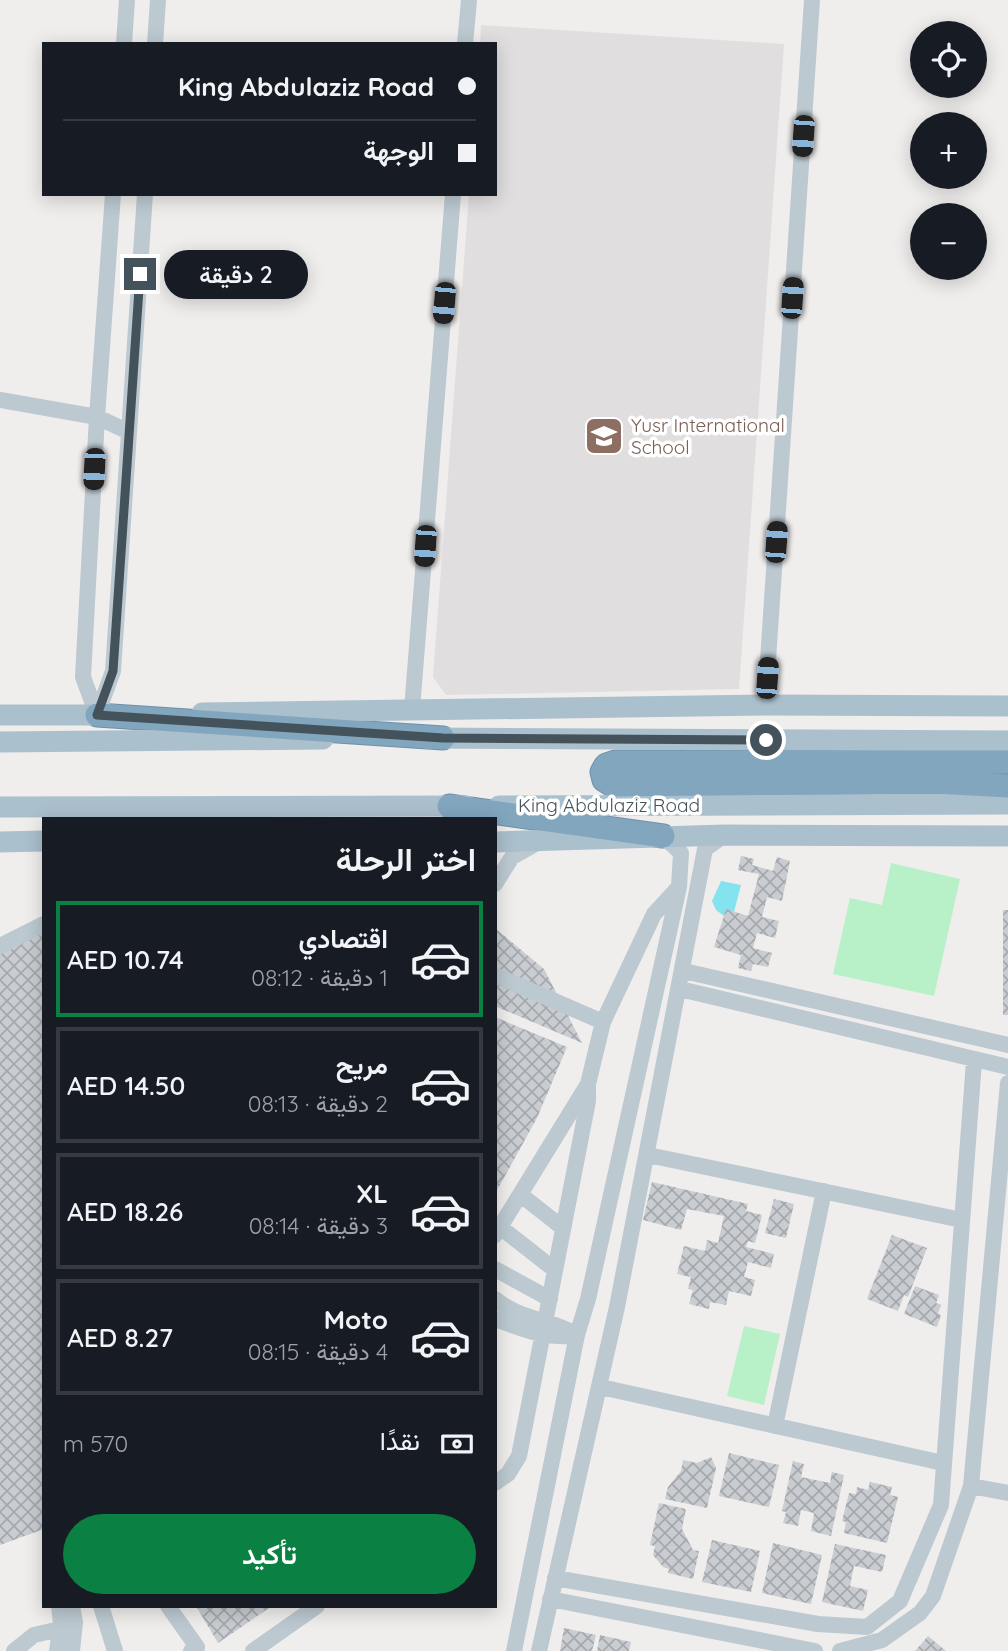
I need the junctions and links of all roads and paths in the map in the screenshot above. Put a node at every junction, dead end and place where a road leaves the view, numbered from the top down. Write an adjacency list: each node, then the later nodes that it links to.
1 (469, 0): 7 (street)
2 (811, 0): 14 (street)
3 (127, 1): 4 (street); 5 (street)
4 (158, 2): 6 (street)
5 (124, 42)
6 (155, 42)
7 (465, 42)
8 (113, 196): 12 (street)
9 (145, 196): 13 (street)
10 (453, 196): 16 (street)
11 (0, 400): 12 (street)
12 (97, 417): 13 (street); 18 (street)
13 (129, 432): 18 (street)
14 (765, 705): 15 (main road); 16 (main road)
15 (1008, 706)
16 (412, 709): 18 (main road)
17 (0, 715): 18 (main road)
18 (97, 715): 19 (highway)
19 (443, 738): 20 (main road); 21 (main road)
20 (1008, 741)
21 (0, 742)
22 (1008, 762): 23 (highway)
23 (1008, 786)
24 (1008, 804): 25 (main road, King Abdulaziz Road)
25 (449, 806): 27 (main road, King Abdulaziz Road); 30 (highway)
26 (0, 807): 27 (main road, King Abdulaziz Road)
27 (396, 808): 28 (main road)
28 (318, 817)
29 (725, 835): 30 (main road); 31 (main road); 40 (street)
30 (663, 836): 33 (main road); 37 (street)
31 (1008, 836)
32 (42, 841): 34 (main road)
33 (541, 841): 35 (main road); 36 (street)
34 (0, 842)
35 (497, 842)
36 (497, 881)
37 (679, 887): 43 (street); 58 (street)
38 (42, 925): 39 (street)
39 (0, 946)
40 (684, 971): 42 (street); 44 (street)
41 (497, 976): 43 (street)
42 (680, 989): 45 (street); 49 (street)
43 (603, 1022): 48 (street)
44 (1008, 1045)
45 (974, 1061): 46 (street); 52 (street)
46 (1008, 1067)
47 (1008, 1083): 68 (street)
48 (588, 1084): 51 (street); 53 (street)
49 (648, 1155): 50 (street); 60 (street)
50 (824, 1191): 52 (street); 65 (street)
51 (521, 1195): 53 (street); 54 (street)
52 (962, 1220): 66 (street)
53 (563, 1228): 56 (street)
54 (498, 1231): 56 (street)
55 (497, 1270): 57 (street)
56 (555, 1270): 57 (street)
57 (550, 1299): 62 (street)
58 (587, 1300): 60 (street); 63 (street)
59 (497, 1301): 62 (street)
60 (617, 1307): 64 (street)
61 (497, 1319): 62 (street)
62 (543, 1329): 63 (street); 67 (street)
63 (577, 1335): 84 (street)
64 (601, 1387): 65 (street); 70 (street)
65 (775, 1426): 66 (street)
66 (943, 1463): 70 (street)
67 (497, 1482)
68 (971, 1486): 69 (street); 87 (street)
69 (1008, 1493)
70 (555, 1578): 71 (street)
71 (550, 1599): 85 (street); 86 (street)
72 (59, 1608): 77 (street)
73 (72, 1608): 79 (street)
74 (102, 1608): 81 (street)
75 (168, 1608): 82 (street)
76 (314, 1608): 83 (street)
77 (60, 1629): 78 (street); 79 (street)
78 (33, 1643): 80 (street)
79 (64, 1649)
80 (14, 1651)
81 (115, 1651)
82 (191, 1651)
83 (253, 1651)
84 (514, 1651)
85 (539, 1651)
86 (815, 1651)
87 (840, 1651)

